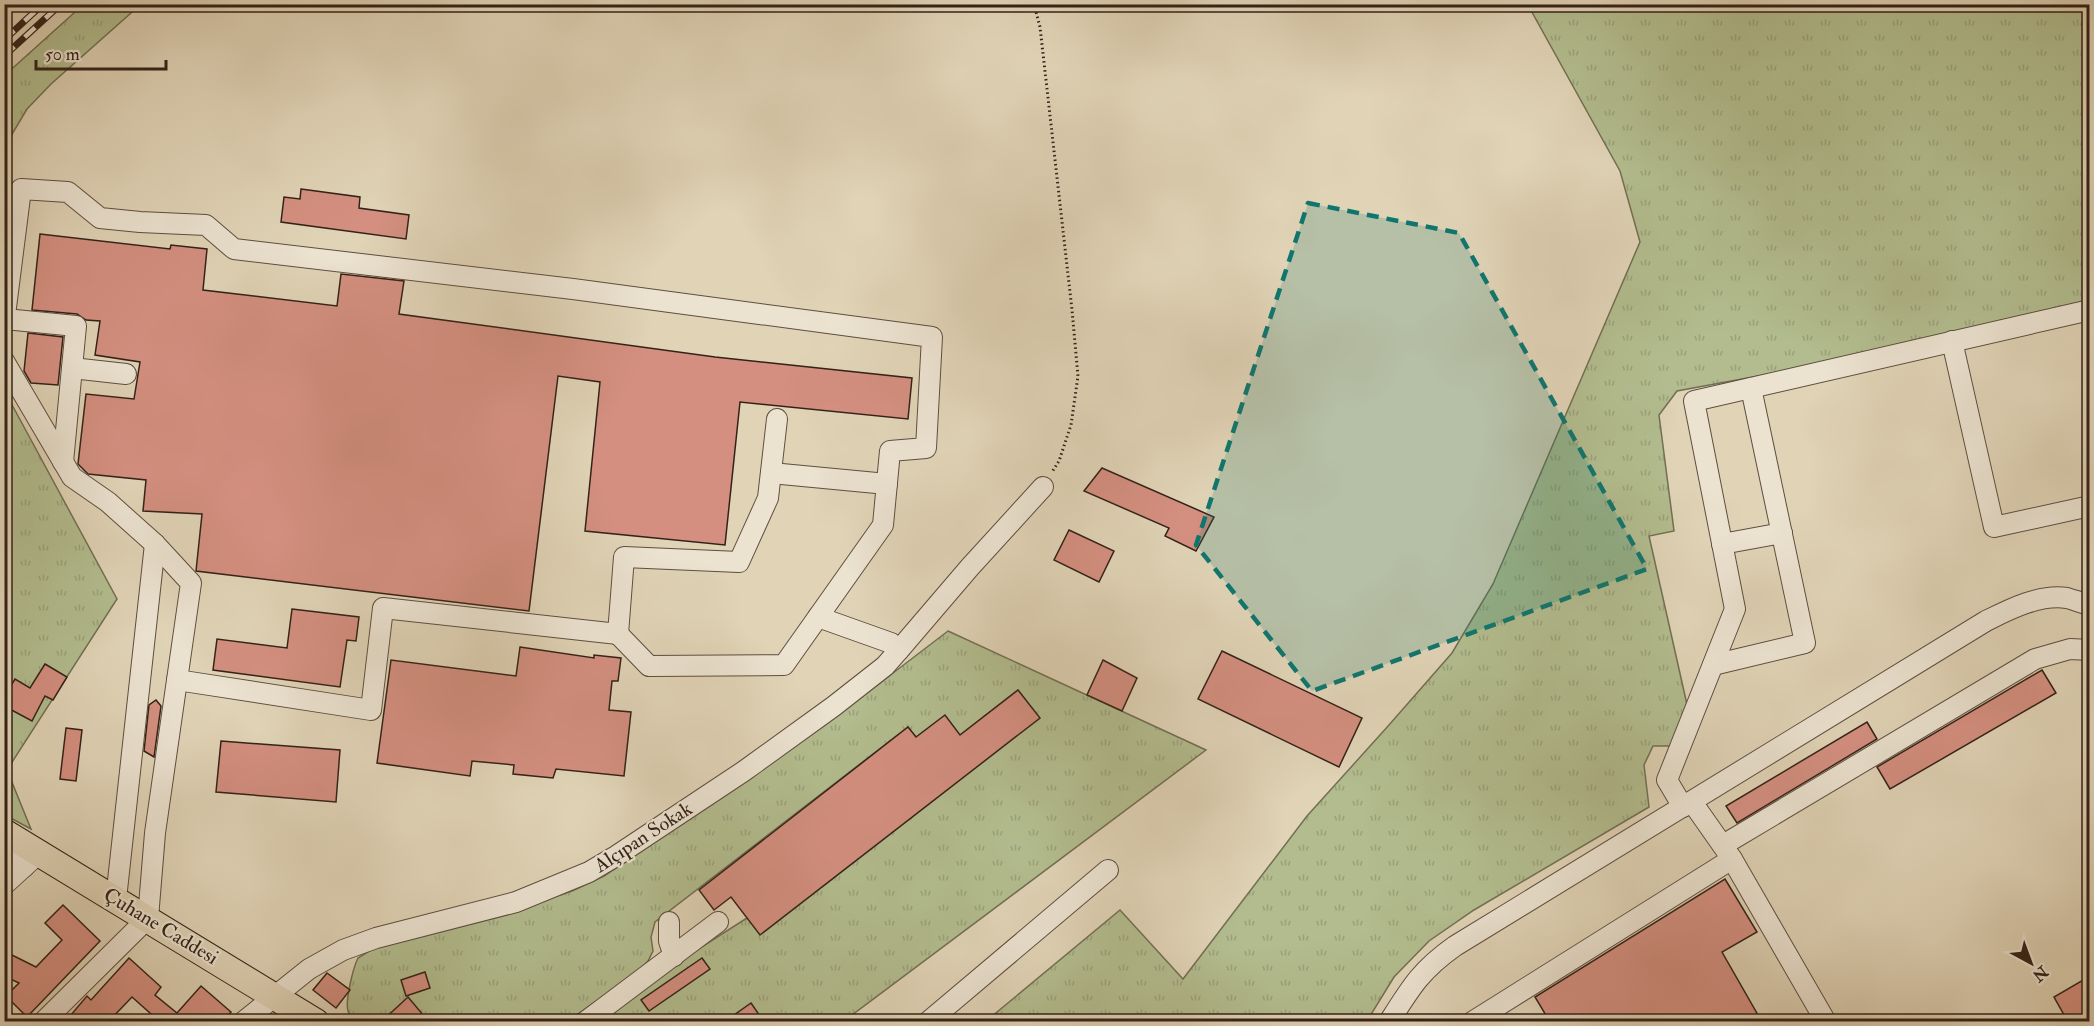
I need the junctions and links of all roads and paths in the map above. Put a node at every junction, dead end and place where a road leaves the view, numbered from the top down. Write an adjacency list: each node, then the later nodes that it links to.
1 (1035, 8): 13 (path)
2 (2090, 310): 4 (street)
3 (5, 321): 6 (street); 12 (street)
4 (1952, 341): 8 (street); 14 (street)
5 (4, 361): 10 (street)
6 (72, 368): 7 (street); 10 (street)
7 (126, 374)
8 (1751, 388): 15 (street); 17 (street)
9 (777, 419): 11 (street)
10 (63, 462): 16 (street)
11 (771, 473): 12 (street); 20 (street)
12 (887, 484): 19 (street)
13 (1043, 487): 21 (street, Alçıpan Sokak)
14 (2090, 506)
15 (1782, 533): 17 (street); 23 (street)
16 (155, 544): 24 (street); 32 (street)
17 (1722, 544): 23 (street)
18 (2090, 605): 25 (street)
19 (818, 618): 20 (street); 21 (street)
20 (618, 634): 24 (street)
21 (899, 650): 37 (street, Alçıpan Sokak)
22 (2090, 650): 27 (street)
23 (1713, 665): 25 (street)
24 (177, 680): 33 (street)
25 (1688, 804): 27 (street); 43 (street)
26 (4, 832): 29 (main road, Çuhane Caddesi)
27 (1728, 852): 44 (street); 45 (street)
28 (4, 856): 29 (street)
29 (32, 860): 31 (street); 32 (main road, Çuhane Caddesi)
30 (1108, 870): 42 (street)
31 (4, 885)
32 (116, 899): 33 (main road, Çuhane Caddesi)
33 (148, 918): 37 (main road, Çuhane Caddesi); 38 (street)
34 (669, 922): 36 (street)
35 (718, 922): 36 (street)
36 (674, 956): 41 (street)
37 (274, 995): 39 (street, Alçıpan Sokak); 40 (main road, Çuhane Caddesi)
38 (43, 1022)
39 (243, 1022)
40 (316, 1022)
41 (585, 1022)
42 (928, 1022)
43 (1389, 1022)
44 (1472, 1022)
45 (1826, 1022)

